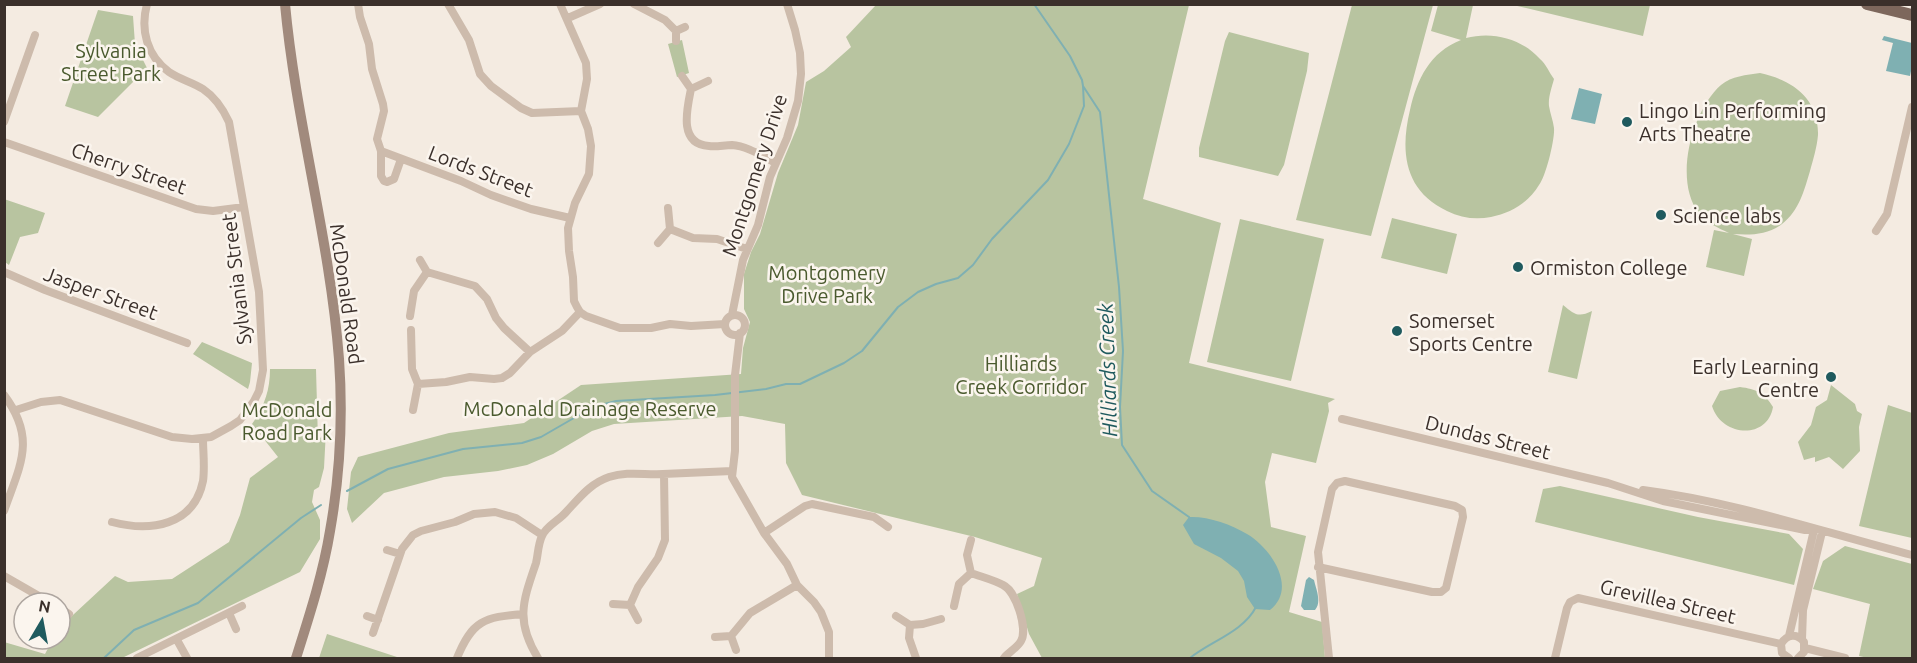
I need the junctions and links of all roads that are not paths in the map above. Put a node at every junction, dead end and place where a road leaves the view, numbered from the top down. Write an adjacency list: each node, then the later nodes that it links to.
1 (147, 4): 26 (street, Sylvania Street)
2 (285, 4): 93 (main road, McDonald Road)
3 (358, 4): 23 (street)
4 (448, 4): 20 (street)
5 (560, 4): 11 (street)
6 (600, 4): 11 (street)
7 (634, 4): 13 (street)
8 (787, 4): 25 (street, Montgomery Drive)
9 (1867, 4): 10 (main road)
10 (1912, 15)
11 (568, 18): 20 (street)
12 (685, 27): 13 (street)
13 (676, 31): 15 (street)
14 (35, 35): 21 (street)
15 (676, 41)
16 (682, 76): 18 (street)
17 (708, 81): 18 (street)
18 (691, 89): 25 (street)
19 (1912, 107): 30 (street)
20 (581, 111): 28 (street)
21 (4, 122)
22 (4, 142): 26 (street, Cherry Street)
23 (381, 151): 24 (street, Lords Street); 24 (street)
24 (401, 159): 28 (street, Lords Street)
25 (776, 162): 32 (street, Montgomery Drive)
26 (244, 207): 51 (street, Sylvania Street)
27 (668, 208): 29 (street)
28 (570, 218): 36 (street)
29 (670, 229): 31 (street); 32 (street)
30 (1876, 231)
31 (658, 243)
32 (747, 249): 37 (street, Montgomery Drive)
33 (420, 260): 35 (street)
34 (4, 272): 43 (street, Jasper Street)
35 (427, 272): 38 (street); 44 (street)
36 (580, 312): 39 (street); 44 (street)
37 (736, 315): 39 (street); 42 (street)
38 (410, 316)
39 (725, 324): 41 (street)
40 (411, 330): 46 (street)
41 (730, 333): 42 (street); 45 (street)
42 (741, 333): 45 (street)
43 (187, 343)
44 (530, 352): 46 (street)
45 (736, 353): 52 (street)
46 (418, 384): 49 (street)
47 (4, 395): 48 (street)
48 (16, 410): 51 (street, Sylvania Street); 54 (street)
49 (413, 410)
50 (1342, 419): 57 (street, Dundas Street)
51 (203, 438): 55 (street)
52 (732, 471): 53 (street); 58 (street)
53 (664, 474): 59 (street); 70 (street)
54 (4, 511)
55 (112, 522)
56 (888, 527): 58 (street)
57 (1818, 531): 63 (street, Dundas Street); 85 (street); 86 (street)
58 (764, 533): 67 (street)
59 (542, 535): 62 (street); 74 (street)
60 (971, 540): 65 (street)
61 (387, 550): 62 (street)
62 (400, 554): 78 (street)
63 (1912, 555)
64 (1318, 567): 64 (street); 99 (street)
65 (971, 573): 72 (street); 98 (street)
66 (4, 576): 68 (street)
67 (797, 585): 84 (street); 96 (street)
68 (30, 591)
69 (613, 604): 70 (street)
70 (630, 605): 79 (street)
71 (242, 606): 73 (street)
72 (954, 606)
73 (229, 613): 81 (street); 87 (street)
74 (523, 614): 94 (street); 95 (street)
75 (367, 616): 78 (street)
76 (896, 616): 80 (street)
77 (941, 619): 80 (street)
78 (378, 620): 82 (street)
79 (638, 620)
80 (910, 625): 97 (street)
81 (236, 629)
82 (373, 633)
83 (715, 636): 84 (street)
84 (731, 636): 90 (street)
85 (1789, 636): 86 (street); 88 (street)
86 (1802, 639): 89 (street)
87 (177, 640): 91 (street); 92 (street)
88 (1781, 644): 100 (street, Grevillea Street); 101 (street)
89 (1805, 648): 102 (street); 103 (street)
90 (736, 650)
91 (137, 658)
92 (187, 658)
93 (296, 658)
94 (457, 658)
95 (538, 658)
96 (829, 658)
97 (916, 658)
98 (1004, 658)
99 (1329, 658)
100 (1555, 658)
101 (1789, 658)
102 (1798, 658)
103 (1845, 658)

